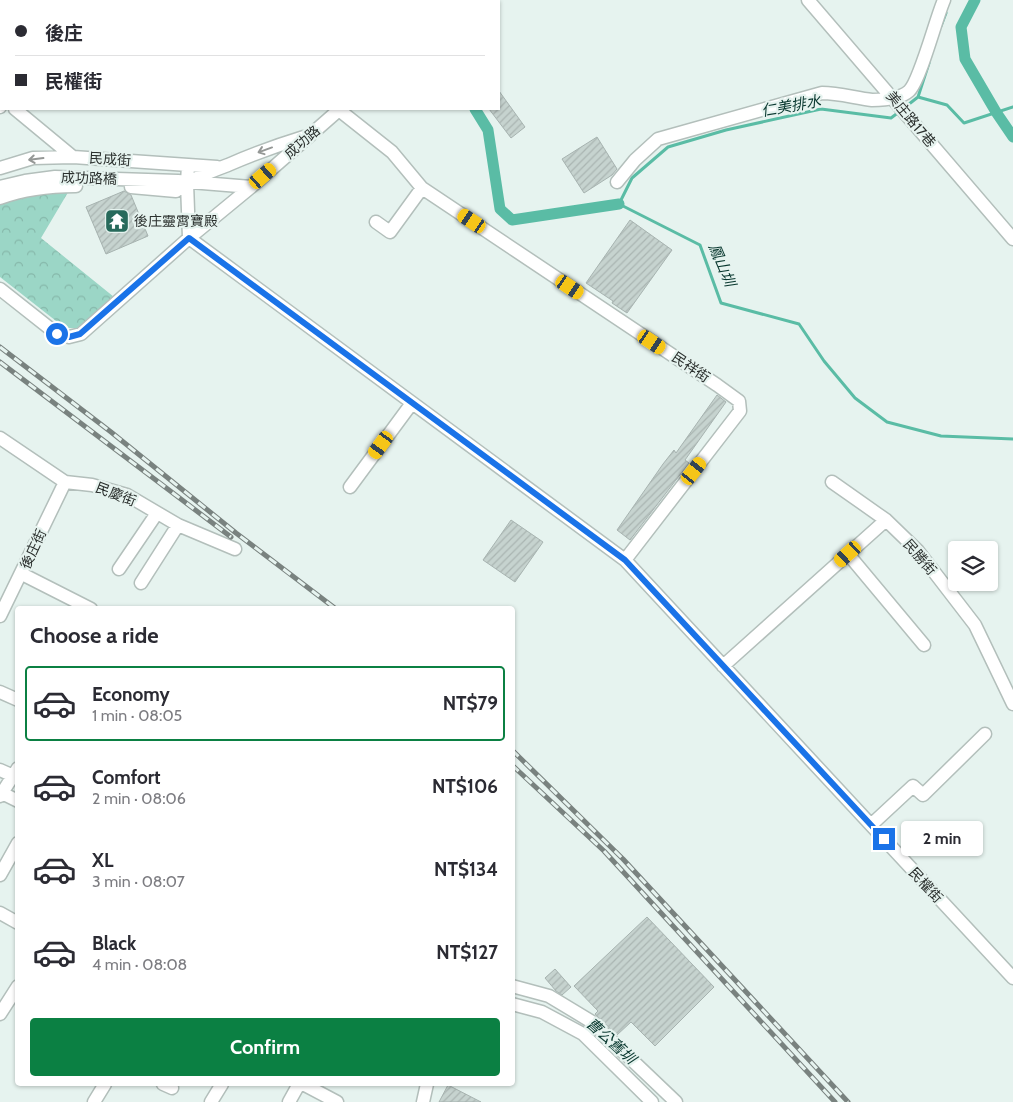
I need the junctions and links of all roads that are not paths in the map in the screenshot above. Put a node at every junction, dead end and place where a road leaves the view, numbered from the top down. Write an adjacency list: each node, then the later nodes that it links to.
1 (808, 0): 3 (street, 美庄路17巷)
2 (944, 0): 3 (street)
3 (893, 99): 12 (street); 19 (street, 美庄路17巷)
4 (16, 110): 7 (street, 民成街)
5 (340, 110): 6 (street, 成功路); 15 (street, 民祥街)
6 (311, 134): 9 (street, one-way to 9); 14 (street, 成功路)
7 (73, 157): 8 (street, 民成街); 10 (street, one-way to 10)
8 (188, 165): 9 (street, 民成街); 11 (street)
9 (222, 167): 11 (street)
10 (0, 168)
11 (182, 182): 13 (street, 成功路橋); 14 (street); 16 (street); 18 (street)
12 (616, 182)
13 (0, 187)
14 (251, 187): 18 (street, 成功路)
15 (422, 188): 17 (street); 31 (street, 民祥街)
16 (0, 198)
17 (376, 222)
18 (189, 238): 20 (street, 成功路); 21 (street, 民權街)
19 (1013, 239)
20 (0, 289)
21 (412, 402): 25 (street); 31 (street, 民權街)
22 (0, 438): 23 (street, 民慶街)
23 (65, 482): 26 (street, 民慶街); 33 (street, 後庄街)
24 (832, 482): 27 (street, 民勝街)
25 (350, 487)
26 (157, 513): 28 (street, 民慶街); 32 (street)
27 (886, 520): 30 (street); 41 (street, 民勝街)
28 (178, 525): 29 (street, 民慶街); 34 (street)
29 (235, 549)
30 (848, 554): 37 (street); 38 (street)
31 (625, 560): 38 (street, 民權街)
32 (119, 569)
33 (22, 574): 35 (street); 36 (street, 後庄街)
34 (141, 583)
35 (85, 606)
36 (0, 616)
37 (924, 645)
38 (723, 666): 48 (street, 民權街)
39 (0, 692): 40 (street)
40 (15, 699)
41 (1013, 704)
42 (985, 734): 48 (street)
43 (0, 770): 44 (street)
44 (15, 774)
45 (15, 775): 46 (street)
46 (1, 794): 47 (street)
47 (15, 800)
48 (871, 826): 53 (street, 民權街)
49 (15, 848): 50 (street)
50 (0, 875)
51 (0, 913): 52 (street)
52 (15, 921)
53 (1013, 978)
54 (515, 987): 69 (street)
55 (15, 991): 57 (street)
56 (515, 1005): 68 (street)
57 (0, 1014)
58 (104, 1086): 63 (street)
59 (221, 1086): 64 (street)
60 (300, 1086): 65 (street)
61 (305, 1086): 66 (street)
62 (426, 1086): 67 (street)
63 (94, 1102)
64 (211, 1102)
65 (289, 1102)
66 (337, 1102)
67 (423, 1102)
68 (652, 1102)
69 (676, 1102)

